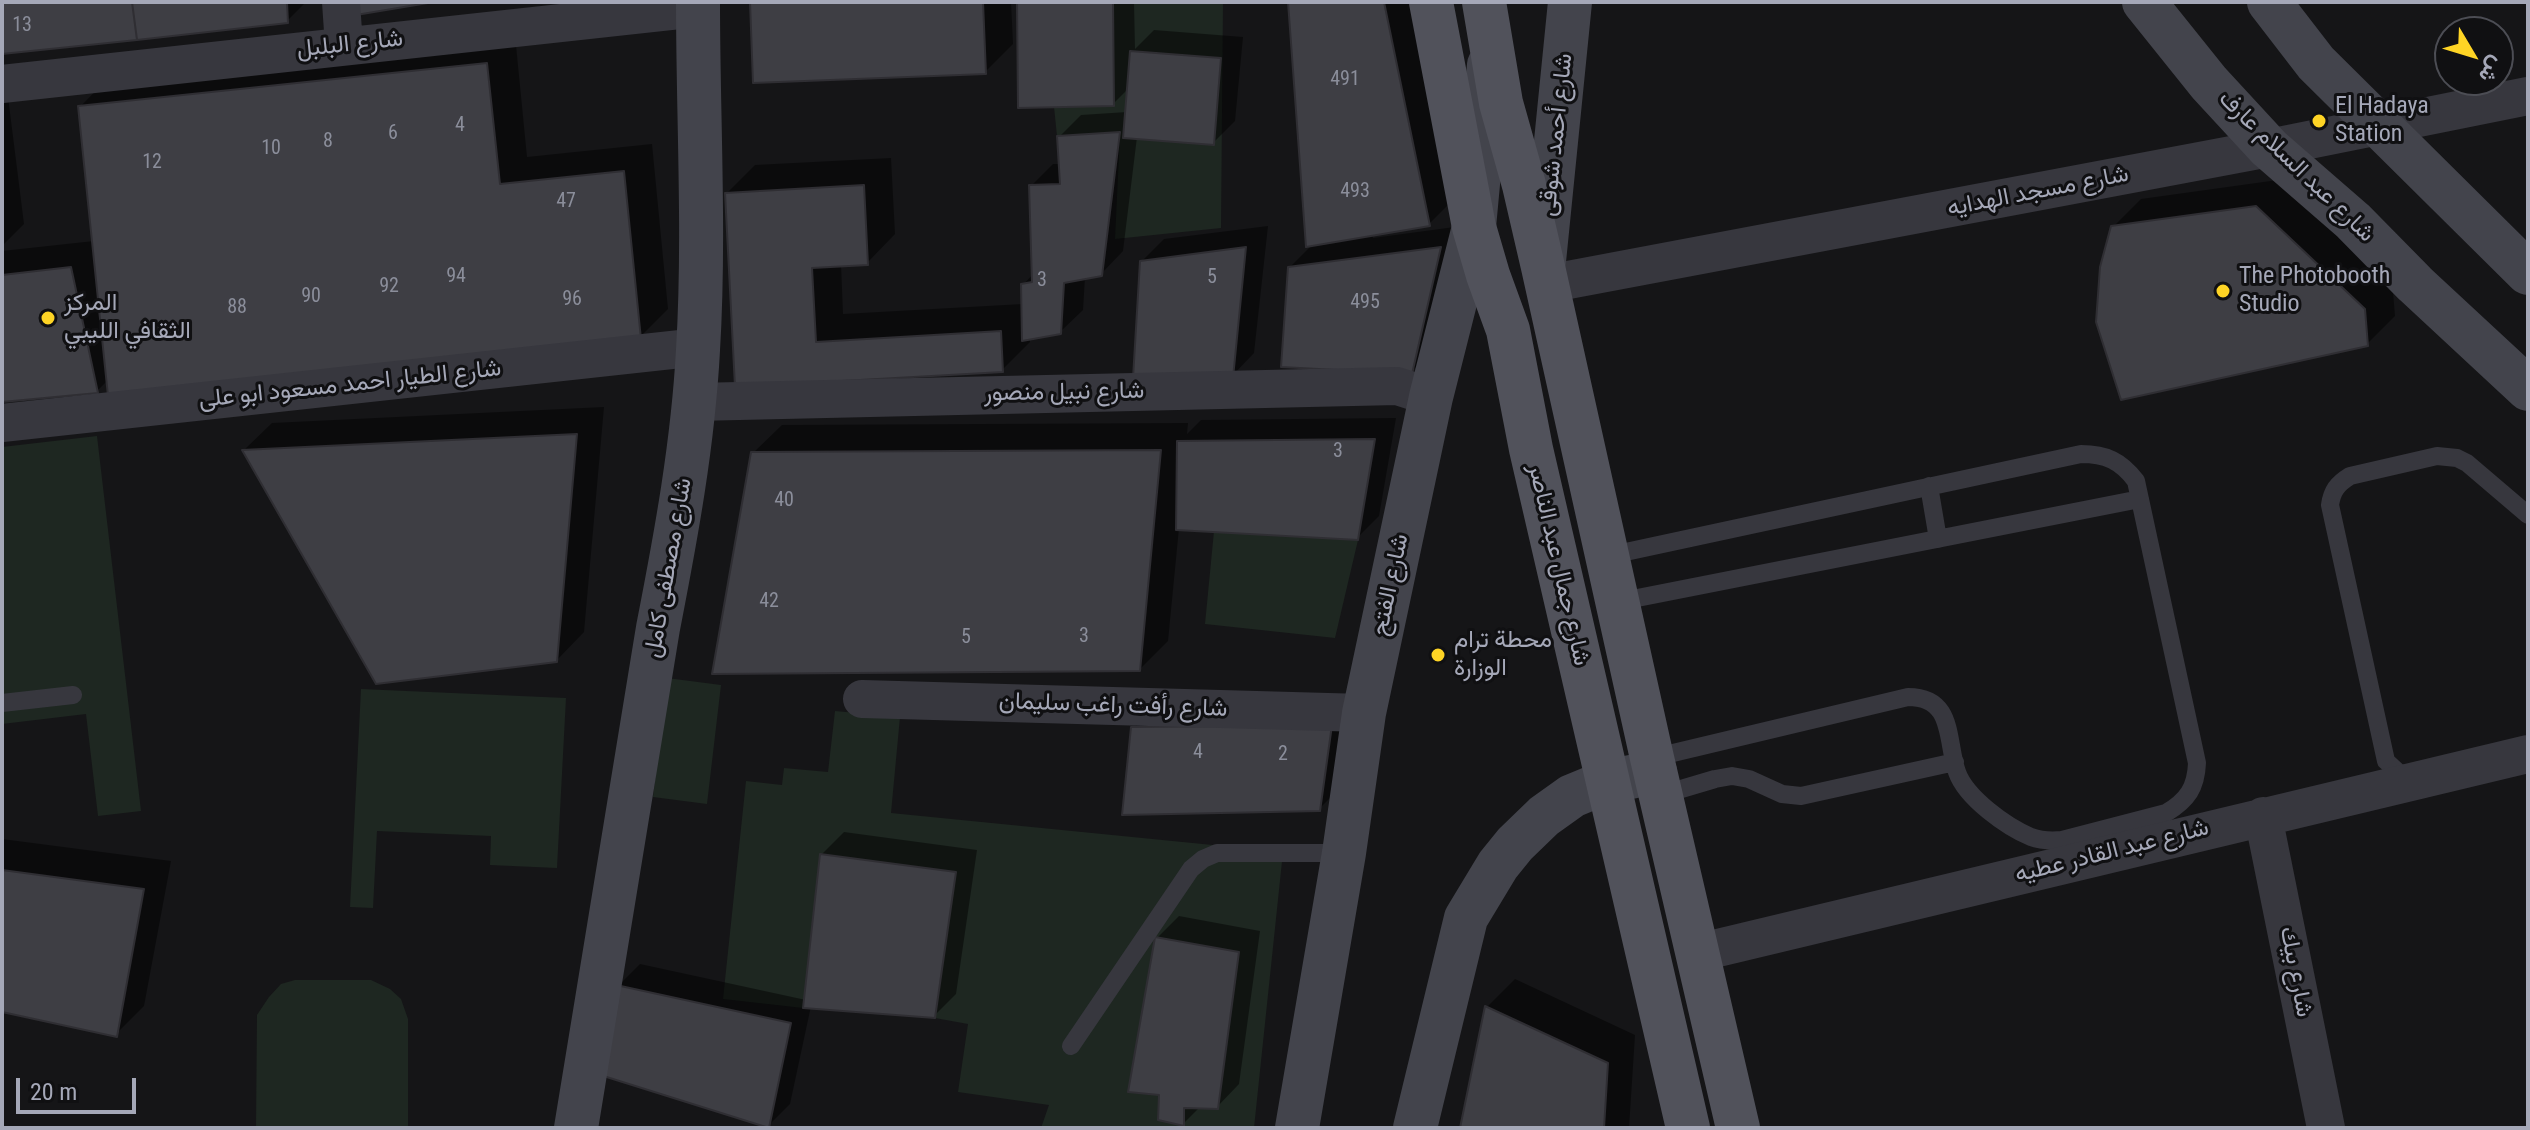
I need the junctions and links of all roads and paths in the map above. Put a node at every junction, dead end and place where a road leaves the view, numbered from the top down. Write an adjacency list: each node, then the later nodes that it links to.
1 (341, 2): 9 (street)
2 (1431, 2): 14 (main road, شارع جمال عبد الناصر)
3 (1484, 2): 8 (main road, شارع جمال عبد الناصر)
4 (1570, 2): 16 (street, شارع أحمد شوقى)
5 (2144, 2): 13 (street, شارع عبد السلام عارف)
6 (2269, 2): 12 (street)
7 (698, 5): 9 (street, شارع البلبل); 17 (street, شارع مصطفى كامل)
8 (1491, 45): 14 (street, شارع الفتح); 16 (main road, شارع جمال عبد الناصر)
9 (344, 46): 10 (street, شارع البلبل)
10 (2, 84)
11 (2528, 96): 12 (street, شارع مسجد الهدايه)
12 (2380, 125): 13 (street, شارع مسجد الهدايه); 15 (street)
13 (2269, 148): 16 (street, شارع مسجد الهدايه); 18 (street, شارع عبد السلام عارف)
14 (1474, 227): 19 (street, شارع الفتح); 35 (main road, شارع جمال عبد الناصر)
15 (2528, 273)
16 (1545, 276): 26 (main road, شارع جمال عبد الناصر)
17 (699, 347): 20 (street, شارع مصطفى كامل); 21 (street, شارع الطيار احمد مسعود ابو على)
18 (2528, 389)
19 (1431, 397): 20 (street, شارع نبيل منصور); 31 (street, شارع الفتح)
20 (695, 402): 40 (street, شارع مصطفى كامل)
21 (2, 423)
22 (1929, 486): 23 (lane); 25 (lane); 26 (lane)
23 (2140, 499): 25 (lane); 33 (lane)
24 (2528, 515): 32 (lane)
25 (1938, 539): 27 (lane)
26 (1607, 556): 27 (main road, شارع جمال عبد الناصر)
27 (1617, 602): 34 (main road, شارع جمال عبد الناصر)
28 (73, 695): 30 (lane)
29 (862, 699): 31 (street, شارع رأفت راغب سليمان)
30 (2, 703)
31 (1364, 713): 37 (street, شارع الفتح)
32 (2528, 751): 36 (street, شارع عبد القادر عطيه)
33 (1955, 762): 34 (lane); 34 (lane)
34 (1656, 775): 35 (street); 38 (main road, شارع جمال عبد الناصر)
35 (1606, 782): 42 (street); 43 (main road, شارع جمال عبد الناصر)
36 (2263, 816): 38 (street, شارع عبد القادر عطيه); 45 (street, شارع بيك)
37 (1344, 853): 39 (lane); 41 (street, شارع الفتح)
38 (1697, 953): 44 (main road, شارع جمال عبد الناصر)
39 (1071, 1046)
40 (576, 1128)
41 (1297, 1128)
42 (1415, 1128)
43 (1688, 1128)
44 (1738, 1128)
45 (2326, 1128)

